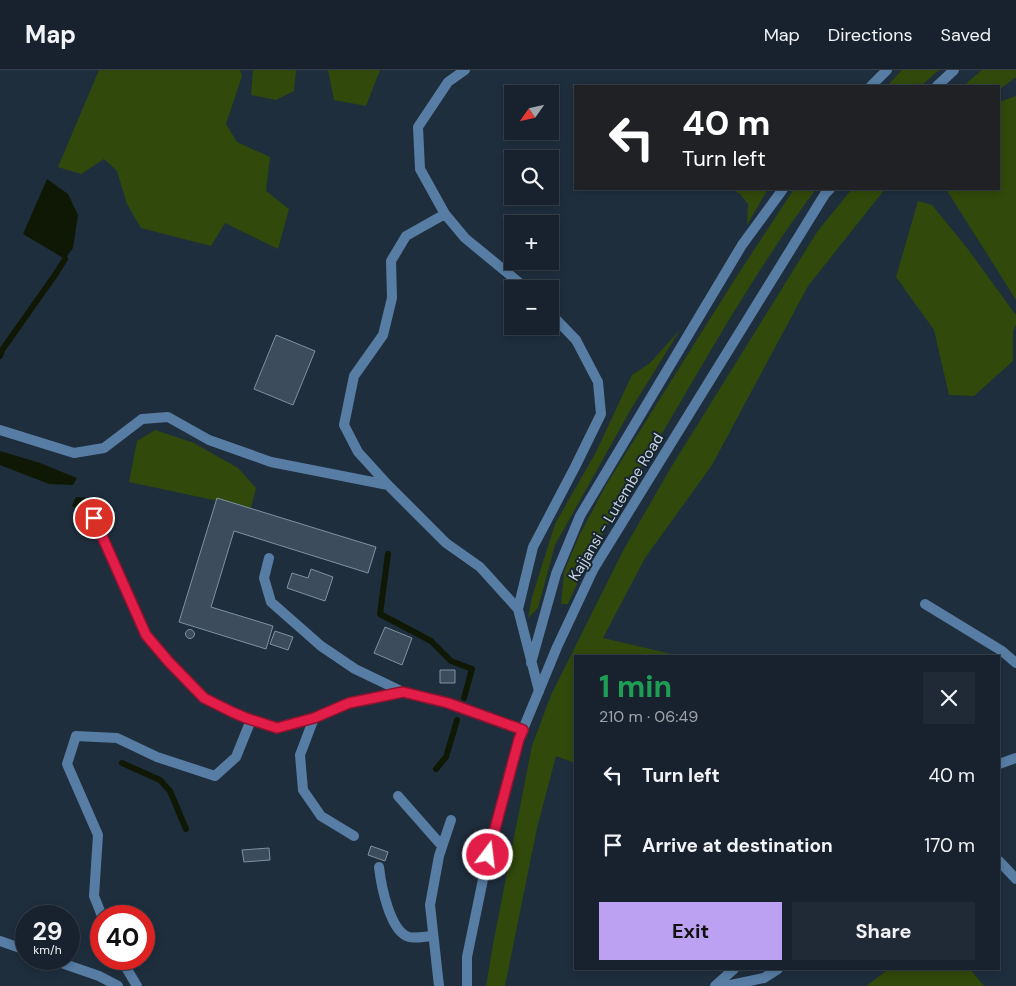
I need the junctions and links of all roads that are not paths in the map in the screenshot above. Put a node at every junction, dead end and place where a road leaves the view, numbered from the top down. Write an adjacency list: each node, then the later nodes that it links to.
1 (465, 70): 8 (street)
2 (887, 70): 4 (street)
3 (954, 70): 5 (street)
4 (872, 85)
5 (938, 85)
6 (782, 190): 18 (street)
7 (829, 190): 19 (street, Kajjansi - Lutembe Road)
8 (445, 214): 9 (street); 12 (street)
9 (516, 280)
10 (559, 322): 16 (street)
11 (0, 430): 12 (street)
12 (388, 485): 16 (street)
13 (94, 518): 22 (street)
14 (269, 558): 20 (street)
15 (925, 604): 17 (street)
16 (518, 609): 18 (street)
17 (1016, 662)
18 (531, 664): 19 (street)
19 (539, 691): 23 (street, Kajjansi - Lutembe Road)
20 (403, 692): 21 (street); 23 (street)
21 (314, 718): 22 (street); 28 (street)
22 (251, 720): 33 (street)
23 (523, 730): 44 (street, Kajjansi - Lutembe Road)
24 (1016, 758): 25 (street)
25 (1000, 764)
26 (398, 796): 29 (street)
27 (451, 820): 29 (street)
28 (354, 836)
29 (442, 846): 34 (street)
30 (1000, 861): 32 (street)
31 (380, 867): 34 (street)
32 (1016, 879)
33 (98, 905)
34 (433, 936): 43 (street)
35 (0, 941): 36 (street)
36 (15, 946)
37 (80, 969): 41 (street)
38 (128, 970): 42 (street)
39 (733, 970): 45 (street)
40 (776, 970): 46 (street)
41 (118, 986)
42 (137, 986)
43 (439, 986)
44 (467, 986)
45 (715, 986)
46 (726, 986)

